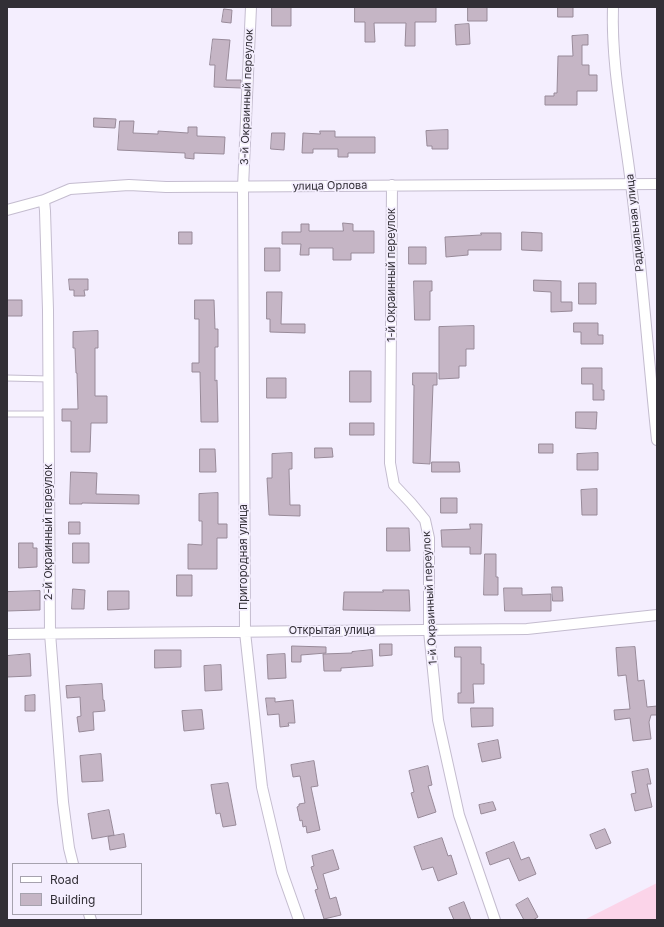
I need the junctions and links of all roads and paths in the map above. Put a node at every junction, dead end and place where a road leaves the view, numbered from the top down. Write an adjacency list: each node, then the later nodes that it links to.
1 (251, 7): 6 (street, 3-й Окраинный переулок)
2 (613, 7): 3 (street, Радиальная улица)
3 (631, 184): 4 (street, улица Орлова); 5 (street, улица Орлова); 13 (street, Радиальная улица)
4 (657, 184)
5 (392, 185): 6 (street, улица Орлова); 15 (street, 1-й Окраинный переулок)
6 (243, 187): 7 (street, улица Орлова); 16 (street, Пригородная улица)
7 (44, 200): 8 (street, улица Орлова); 10 (street, 2-й Окраинный переулок)
8 (7, 210)
9 (7, 378): 10 (lane)
10 (49, 379): 12 (street, 2-й Окраинный переулок)
11 (7, 414): 12 (lane)
12 (49, 414): 18 (street, 2-й Окраинный переулок)
13 (657, 440)
14 (657, 615): 15 (street, Открытая улица)
15 (429, 631): 16 (street, Открытая улица); 21 (street, 1-й Окраинный переулок)
16 (244, 632): 18 (street, Открытая улица); 20 (street, Пригородная улица)
17 (7, 634): 18 (street, Открытая улица)
18 (50, 634): 19 (street, 2-й Окраинный переулок)
19 (73, 863)
20 (299, 920)
21 (495, 920)

